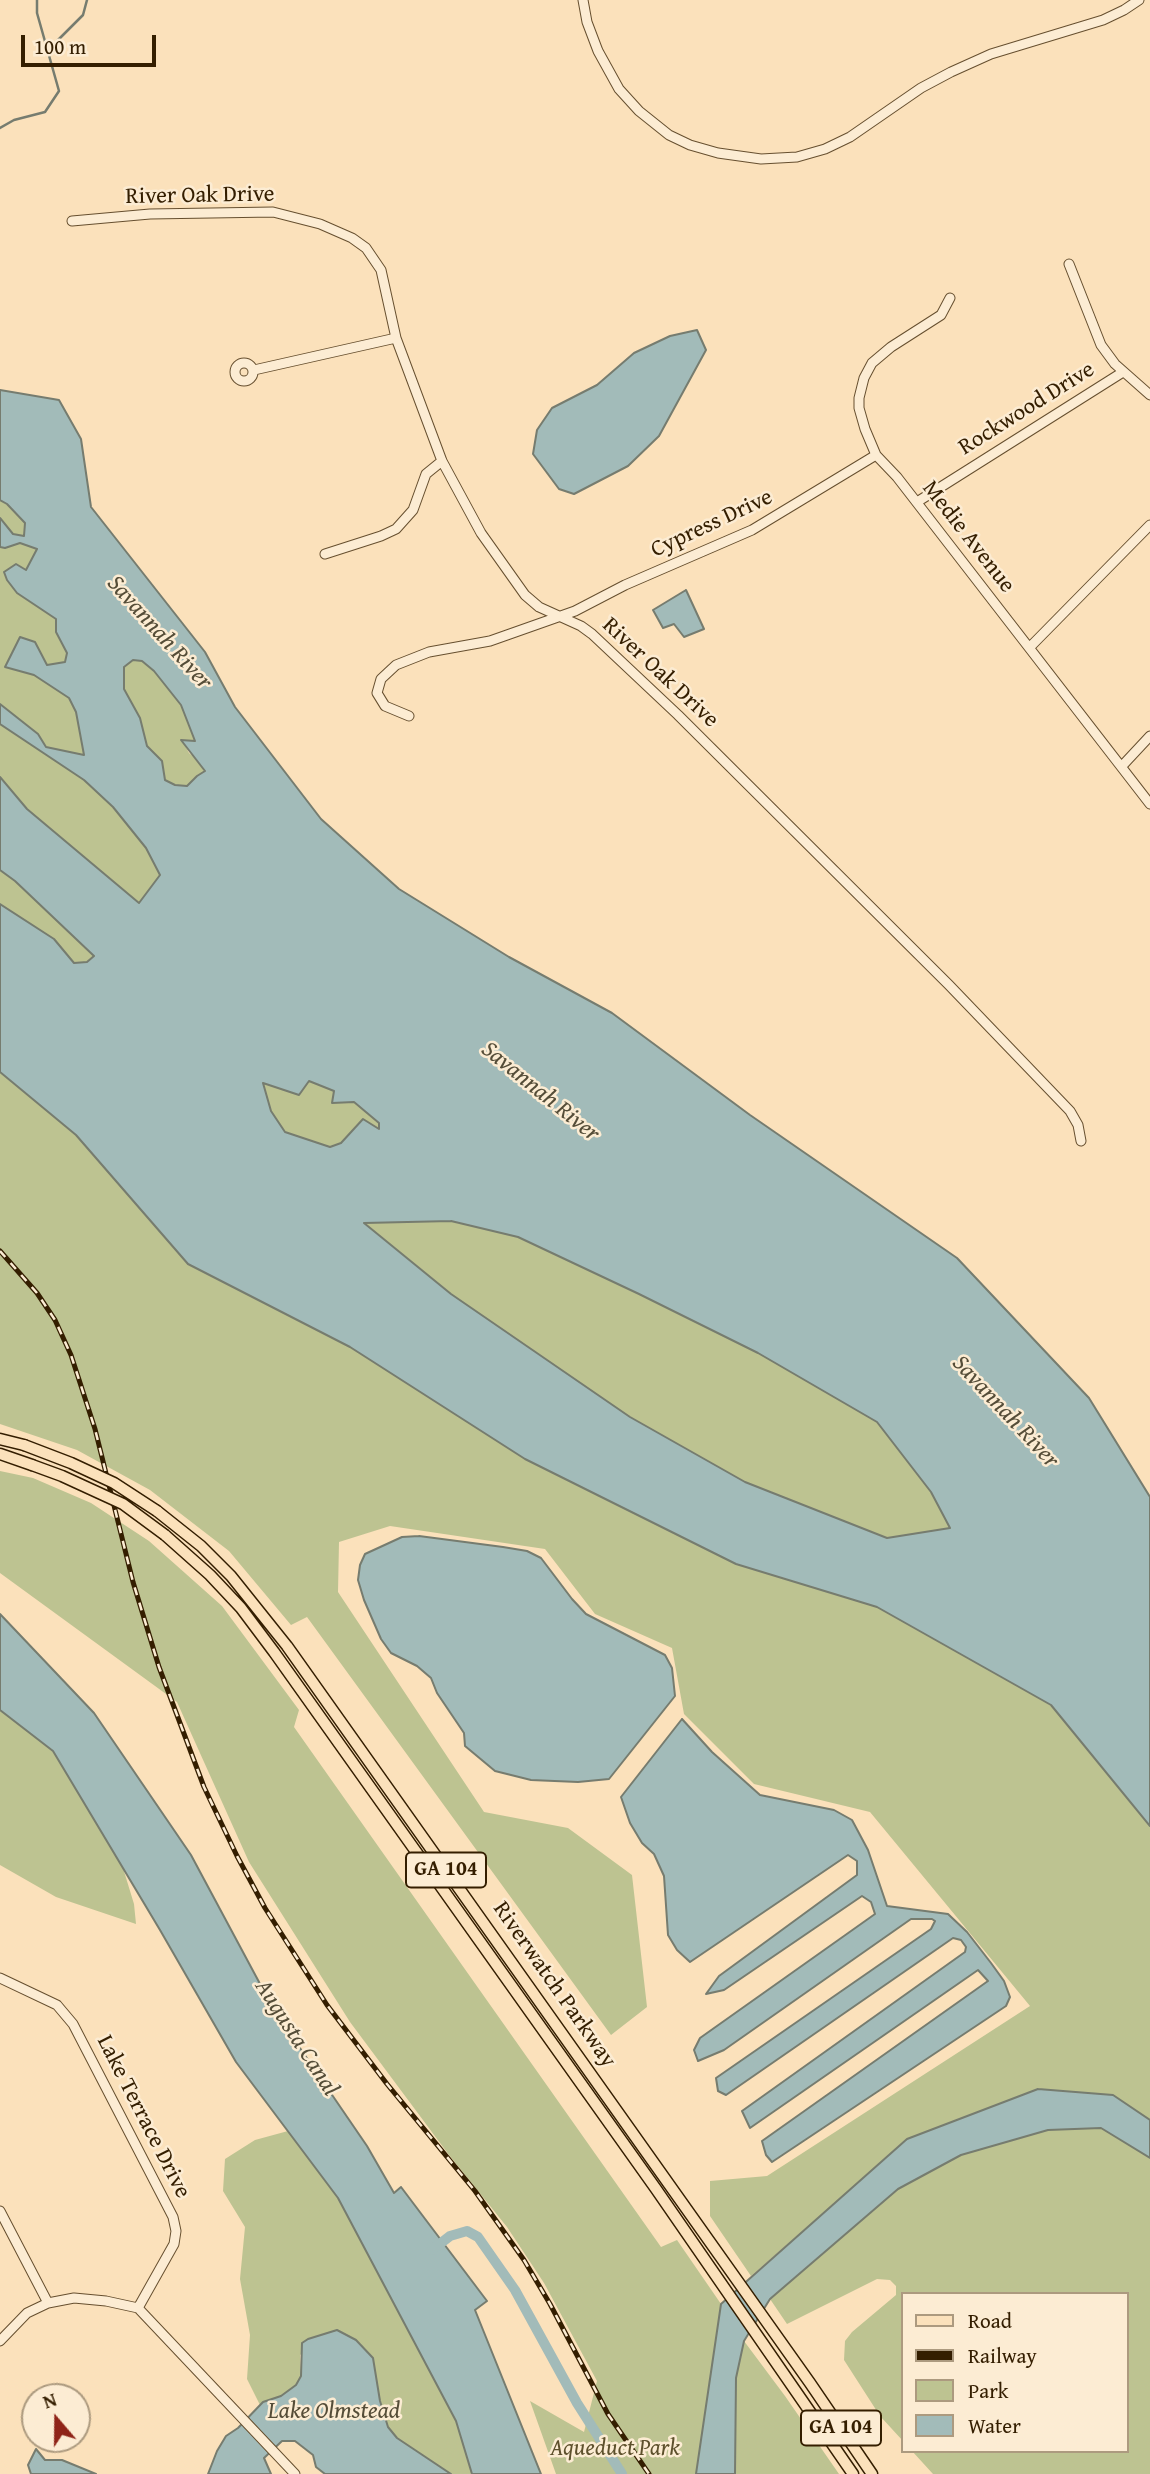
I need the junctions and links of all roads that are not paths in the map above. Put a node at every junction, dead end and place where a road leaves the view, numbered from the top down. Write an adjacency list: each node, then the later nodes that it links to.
1 (583, 0): 2 (street)
2 (1139, 0)
3 (72, 221): 6 (street, River Oak Drive)
4 (1069, 264): 8 (street)
5 (950, 299): 10 (street, Medie Avenue)
6 (396, 338): 7 (street); 11 (street, River Oak Drive)
7 (254, 370)
8 (1123, 372): 9 (street); 12 (street, Rockwood Drive)
9 (1150, 395)
10 (876, 455): 12 (street, Medie Avenue); 15 (street, Cypress Drive)
11 (442, 461): 14 (street); 15 (street, River Oak Drive)
12 (916, 502): 16 (street, Medie Avenue)
13 (1150, 525): 16 (street)
14 (325, 554)
15 (559, 617): 17 (street, Cypress Drive); 21 (street, River Oak Drive)
16 (1030, 647): 19 (street, Medie Avenue)
17 (409, 716)
18 (1150, 736): 19 (street)
19 (1122, 766): 20 (street, Medie Avenue)
20 (1150, 804)
21 (1081, 1141)
22 (0, 1439): 31 (main road, Riverwatch Parkway / GA 104, bridge)
23 (0, 1454): 30 (main road, Riverwatch Parkway / GA 104, bridge)
24 (0, 1978): 27 (street, Lake Terrace Drive)
25 (0, 2211): 26 (street)
26 (48, 2303): 27 (street); 28 (street)
27 (138, 2308): 29 (street)
28 (0, 2341)
29 (295, 2474)
30 (853, 2474)
31 (872, 2474)

